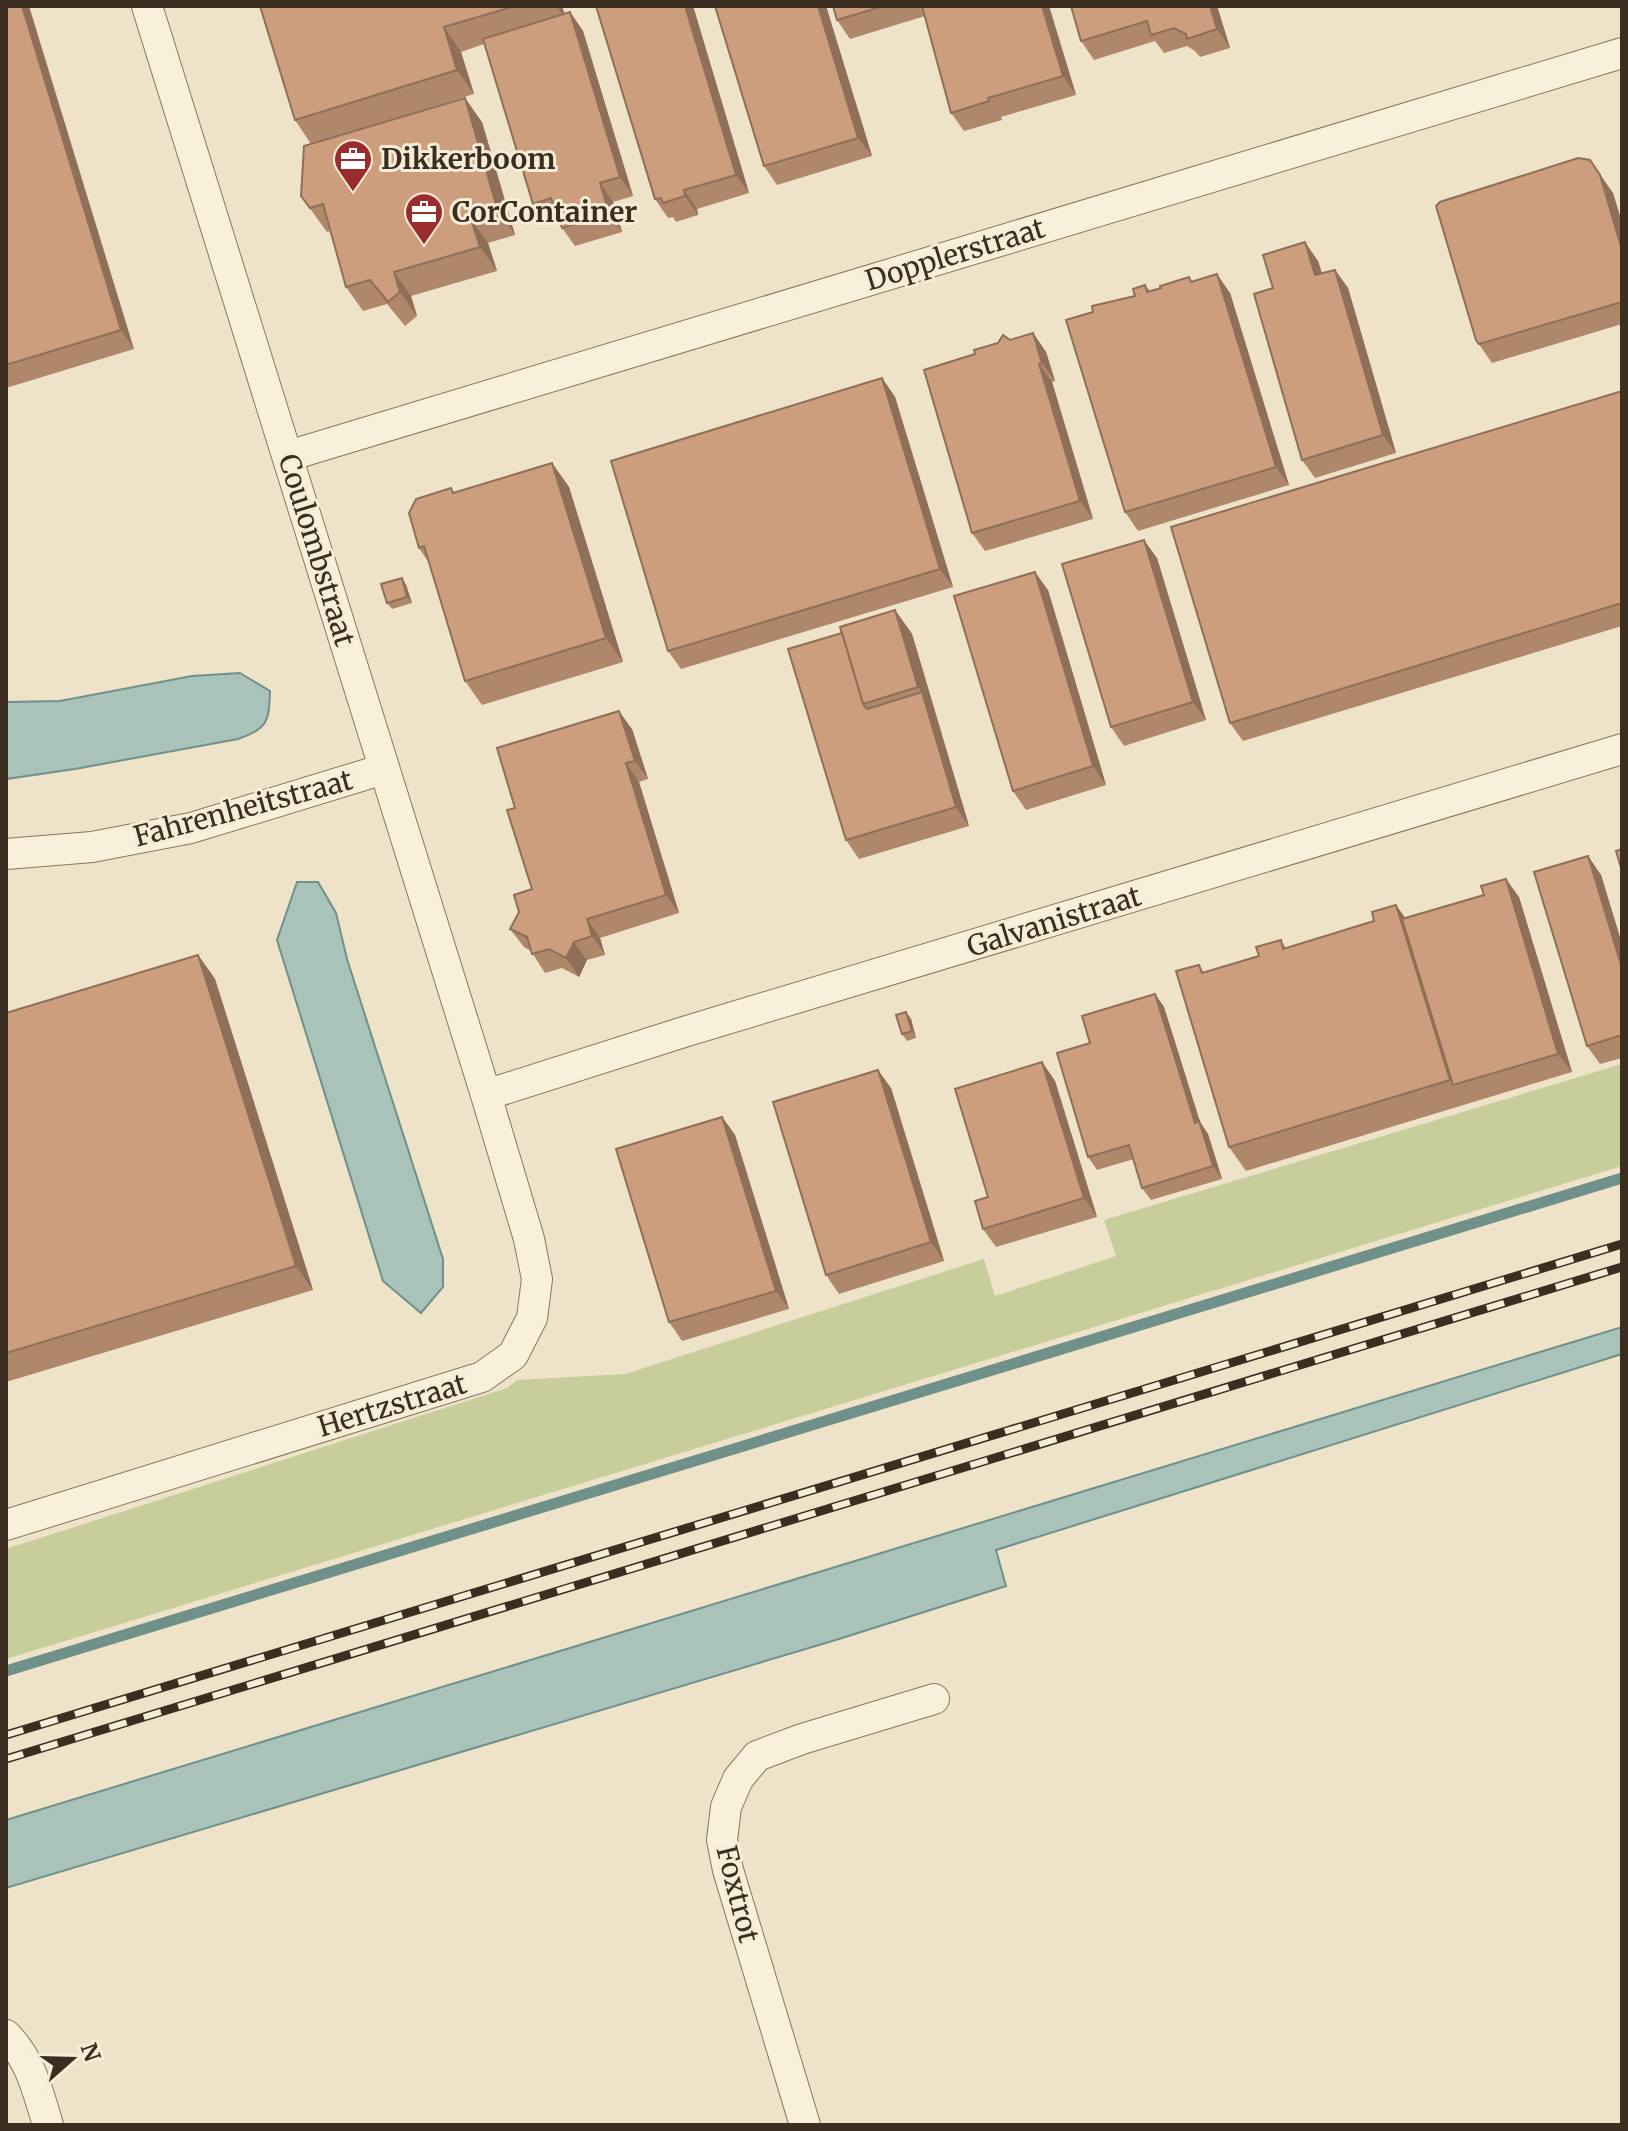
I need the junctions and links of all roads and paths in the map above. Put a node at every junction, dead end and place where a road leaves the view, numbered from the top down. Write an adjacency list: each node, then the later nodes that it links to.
1 (147, 6): 3 (street, Coulombstraat)
2 (1622, 53): 3 (street, Dopplerstraat)
3 (288, 456): 5 (street, Coulombstraat)
4 (1622, 749): 7 (street, Galvanistraat)
5 (384, 769): 6 (street, Fahrenheitstraat); 7 (street, Coulombstraat)
6 (6, 854)
7 (486, 1095): 8 (street, Hertzstraat)
8 (6, 1525)
9 (934, 1699): 12 (street, Foxtrot)
10 (6, 2035): 11 (street)
11 (48, 2125)
12 (805, 2125)

